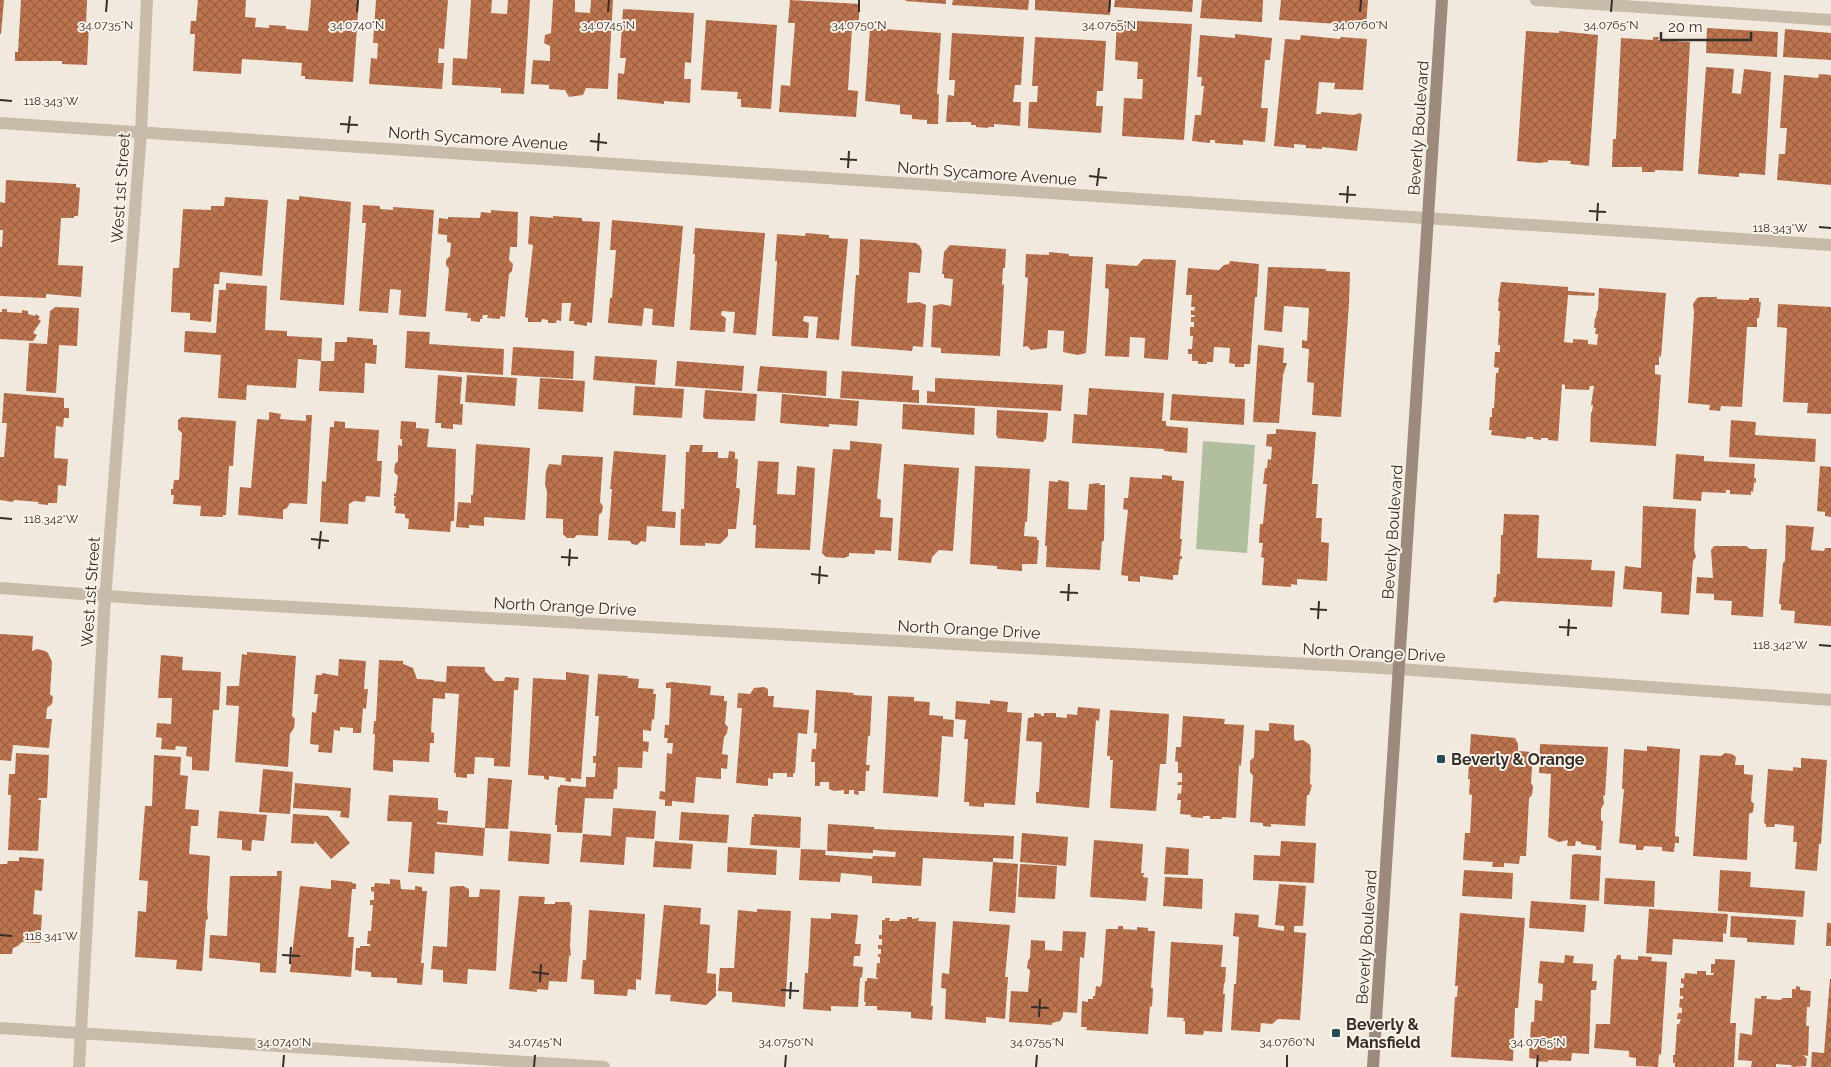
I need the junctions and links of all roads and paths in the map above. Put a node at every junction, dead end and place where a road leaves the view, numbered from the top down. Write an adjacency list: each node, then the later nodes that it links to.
1 (146, 0): 6 (street, West 1st Street)
2 (1442, 0): 7 (main road, Beverly Boulevard)
3 (1536, 0): 4 (street)
4 (1831, 20)
5 (0, 123): 6 (street, North Sycamore Avenue)
6 (141, 132): 7 (street, North Sycamore Avenue); 10 (street, West 1st Street)
7 (1428, 218): 8 (street, North Sycamore Avenue); 11 (main road, Beverly Boulevard)
8 (1831, 245)
9 (0, 588): 10 (street, North Orange Drive)
10 (105, 596): 11 (street, North Orange Drive); 14 (street, West 1st Street)
11 (1399, 669): 12 (street, North Orange Drive); 17 (main road, Beverly Boulevard)
12 (1831, 700)
13 (0, 1028): 14 (street)
14 (82, 1035): 15 (street, West 1st Street); 16 (street)
15 (79, 1067)
16 (604, 1067)
17 (1373, 1067)

